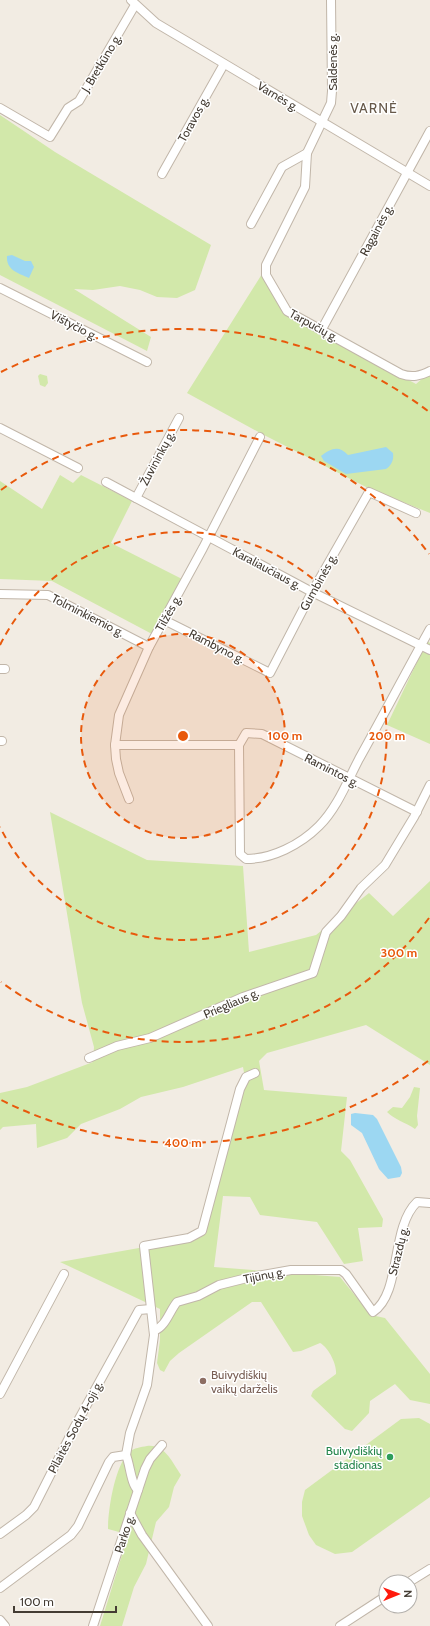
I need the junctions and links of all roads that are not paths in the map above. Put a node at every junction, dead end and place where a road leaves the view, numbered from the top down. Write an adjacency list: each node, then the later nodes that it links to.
1 (331, 0): 5 (street, Saldenės g.)
2 (133, 3): 3 (street, Varnės g.); 4 (street, J. Bretkūno g.)
3 (224, 64): 5 (street, Varnės g.); 9 (street, Toravos g.)
4 (0, 108)
5 (322, 122): 7 (street, Saldenės g.); 8 (street, Varnės g.)
6 (430, 131): 8 (street, Ragainės g.)
7 (307, 154): 11 (street); 13 (street, Tarpučių g.)
8 (406, 173): 10 (street, Varnės g.); 13 (street, Ragainės g.)
9 (162, 174)
10 (430, 186)
11 (251, 224)
12 (0, 288): 14 (street, Vištyčio g.)
13 (322, 329): 15 (street, Tarpučių g.)
14 (147, 362)
15 (430, 371)
16 (179, 418): 21 (street, Žuvininkų g.)
17 (0, 428): 19 (street)
18 (260, 437): 23 (street, Tilžės g.)
19 (78, 468)
20 (106, 482): 21 (street, Karaliaučiaus g.)
21 (136, 498): 23 (street, Karaliaučiaus g.)
22 (416, 512): 24 (street, Gumbinės g.)
23 (208, 537): 24 (street, Karaliaučiaus g.); 26 (street, Tilžės g.)
24 (312, 592): 28 (street, Karaliaučiaus g.); 31 (street, Gumbinės g.)
25 (0, 594): 29 (street, Tolminkiemio g.)
26 (164, 620): 29 (street, Tilžės g.); 31 (street, Rambyno g.)
27 (430, 629): 28 (street)
28 (421, 645): 30 (street, Karaliaučiaus g.); 34 (street)
29 (149, 647): 32 (street, Tilžės g.)
30 (430, 650)
31 (270, 673)
32 (115, 745): 33 (street); 36 (street, Tilžės g.)
33 (239, 745): 34 (street, Ramintos g.); 34 (street)
34 (348, 779): 37 (street, Ramintos g.)
35 (430, 785): 37 (street)
36 (129, 798)
37 (417, 812): 38 (street, Priegliaus g.)
38 (89, 1058)
39 (255, 1073): 42 (street)
40 (430, 1202): 43 (street, Strazdų g.)
41 (64, 1274): 45 (street)
42 (151, 1309): 44 (street); 50 (street, Pilaitės Sodų 4-oji g.)
43 (373, 1312): 44 (street, Tijūnų g.)
44 (154, 1331): 47 (street)
45 (0, 1394)
46 (162, 1445): 48 (street, Parko g.)
47 (126, 1455): 48 (street); 53 (street)
48 (138, 1490): 49 (street, Parko g.)
49 (130, 1514): 57 (street, Parko g.); 58 (street)
50 (0, 1534)
51 (430, 1569): 52 (street)
52 (418, 1576)
53 (0, 1588)
54 (378, 1601): 59 (street)
55 (0, 1620): 56 (street)
56 (5, 1626)
57 (93, 1626)
58 (208, 1626)
59 (340, 1626)

